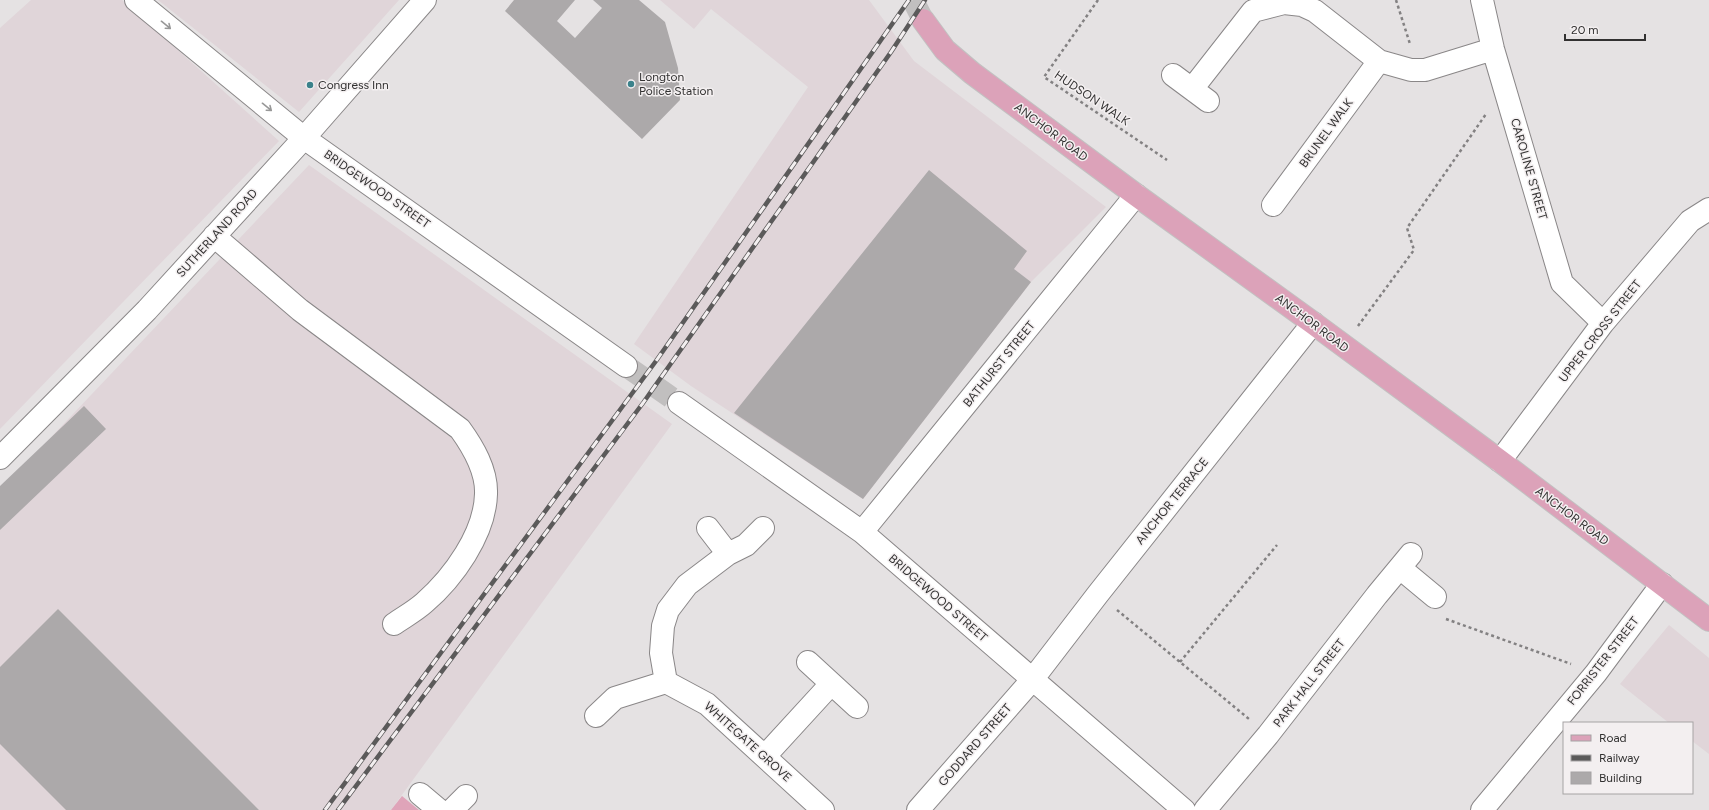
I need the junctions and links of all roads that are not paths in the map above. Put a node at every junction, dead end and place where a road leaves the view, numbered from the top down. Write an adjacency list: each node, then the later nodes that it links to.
1 (136, 0): 8 (street, BRIDGEWOOD STREET, one-way to 8)
2 (425, 0): 8 (street, SUTHERLAND ROAD)
3 (1482, 0): 5 (street, CAROLINE STREET)
4 (922, 20): 9 (main road, ANCHOR ROAD)
5 (1493, 49): 6 (street); 14 (street, CAROLINE STREET)
6 (1379, 61): 7 (street); 10 (street, BRUNEL WALK)
7 (1173, 74)
8 (304, 138): 12 (street, SUTHERLAND ROAD); 15 (street, BRIDGEWOOD STREET)
9 (1136, 195): 13 (main road, ANCHOR ROAD); 21 (street, BATHURST STREET)
10 (1273, 205)
11 (1709, 209): 14 (street, UPPER CROSS STREET)
12 (214, 236): 17 (street, SUTHERLAND ROAD); 26 (street)
13 (1313, 323): 18 (main road, ANCHOR ROAD); 28 (street, ANCHOR TERRACE)
14 (1603, 323): 18 (street, UPPER CROSS STREET)
15 (626, 366)
16 (679, 403): 21 (street, BRIDGEWOOD STREET)
17 (0, 458)
18 (1500, 461): 23 (main road, ANCHOR ROAD)
19 (708, 528): 22 (street)
20 (763, 528): 22 (street)
21 (862, 532): 28 (street, BRIDGEWOOD STREET)
22 (728, 554): 29 (street)
23 (1662, 584): 25 (main road, ANCHOR ROAD); 40 (street, FORRISTER STREET)
24 (1436, 597): 39 (street, PARK HALL STREET)
25 (1709, 620)
26 (394, 624)
27 (808, 662): 30 (street)
28 (1032, 680): 37 (street, GODDARD STREET); 38 (street, BRIDGEWOOD STREET)
29 (666, 682): 32 (street); 33 (street, WHITEGATE GROVE)
30 (831, 684): 31 (street); 33 (street)
31 (856, 707)
32 (596, 716)
33 (765, 756): 36 (street, WHITEGATE GROVE)
34 (420, 794): 35 (street)
35 (439, 810)
36 (824, 810)
37 (918, 810)
38 (1184, 810)
39 (1205, 810)
40 (1482, 810)

